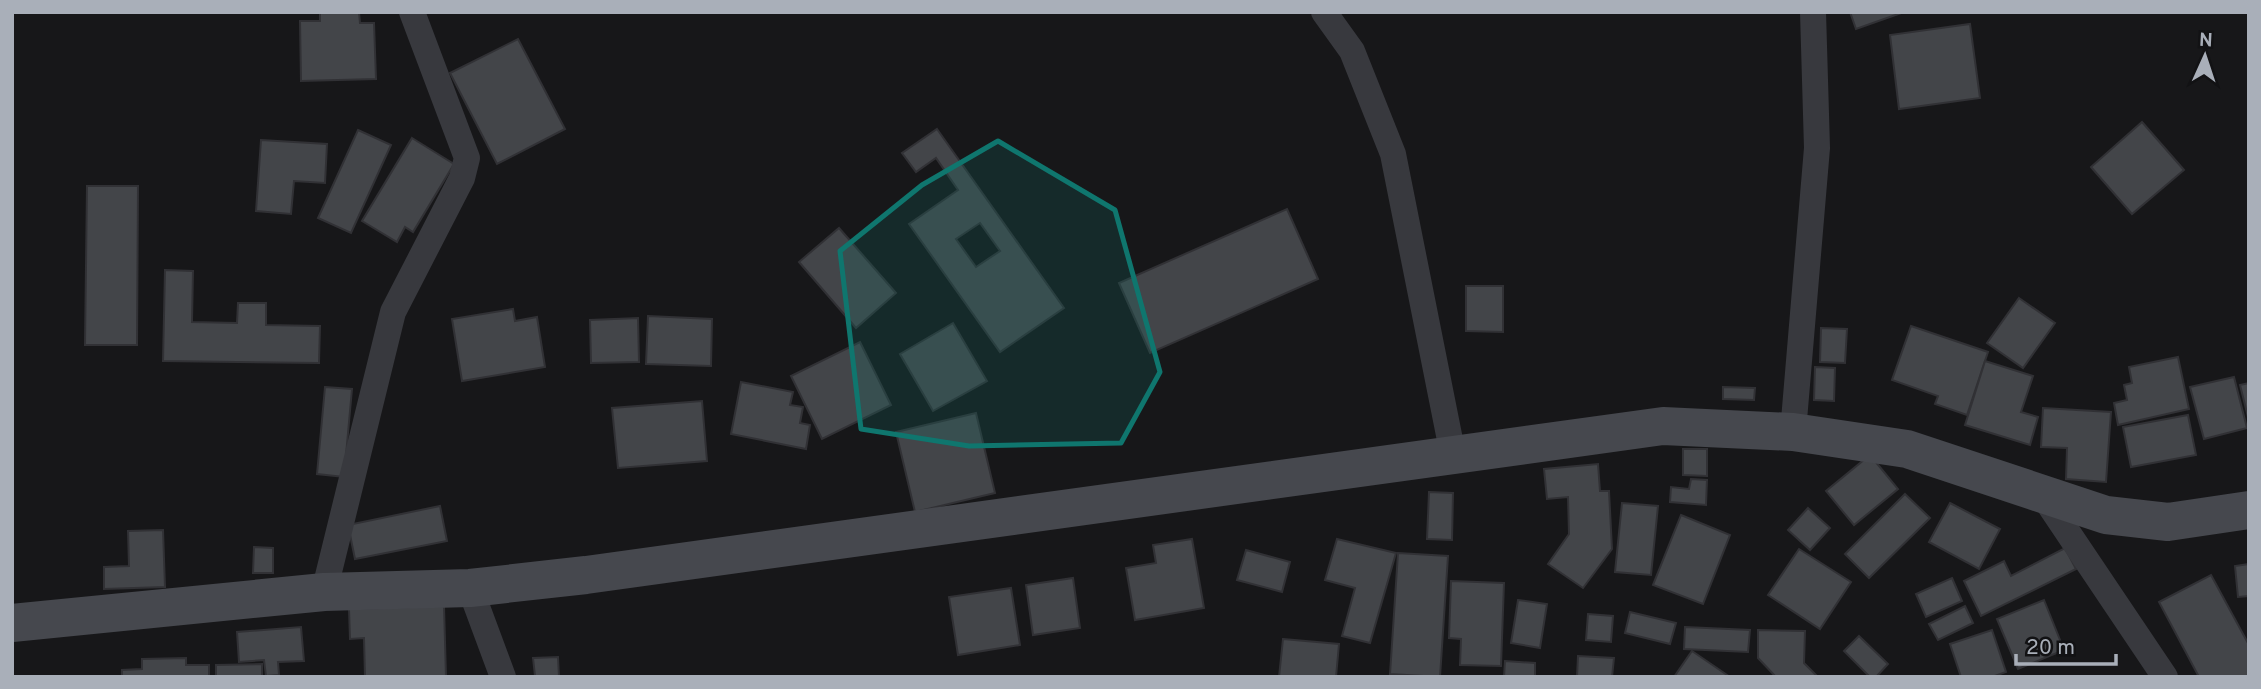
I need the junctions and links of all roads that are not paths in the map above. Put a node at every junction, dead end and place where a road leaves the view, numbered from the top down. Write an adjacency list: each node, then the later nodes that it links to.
1 (412, 12): 9 (street)
2 (1324, 12): 5 (street)
3 (1813, 12): 4 (street)
4 (1793, 432): 5 (street); 6 (street)
5 (1453, 455): 8 (street)
6 (2045, 497): 7 (street); 12 (street)
7 (2249, 510)
8 (470, 588): 9 (street); 11 (street)
9 (324, 592): 10 (street)
10 (12, 623)
11 (503, 677)
12 (2165, 677)

